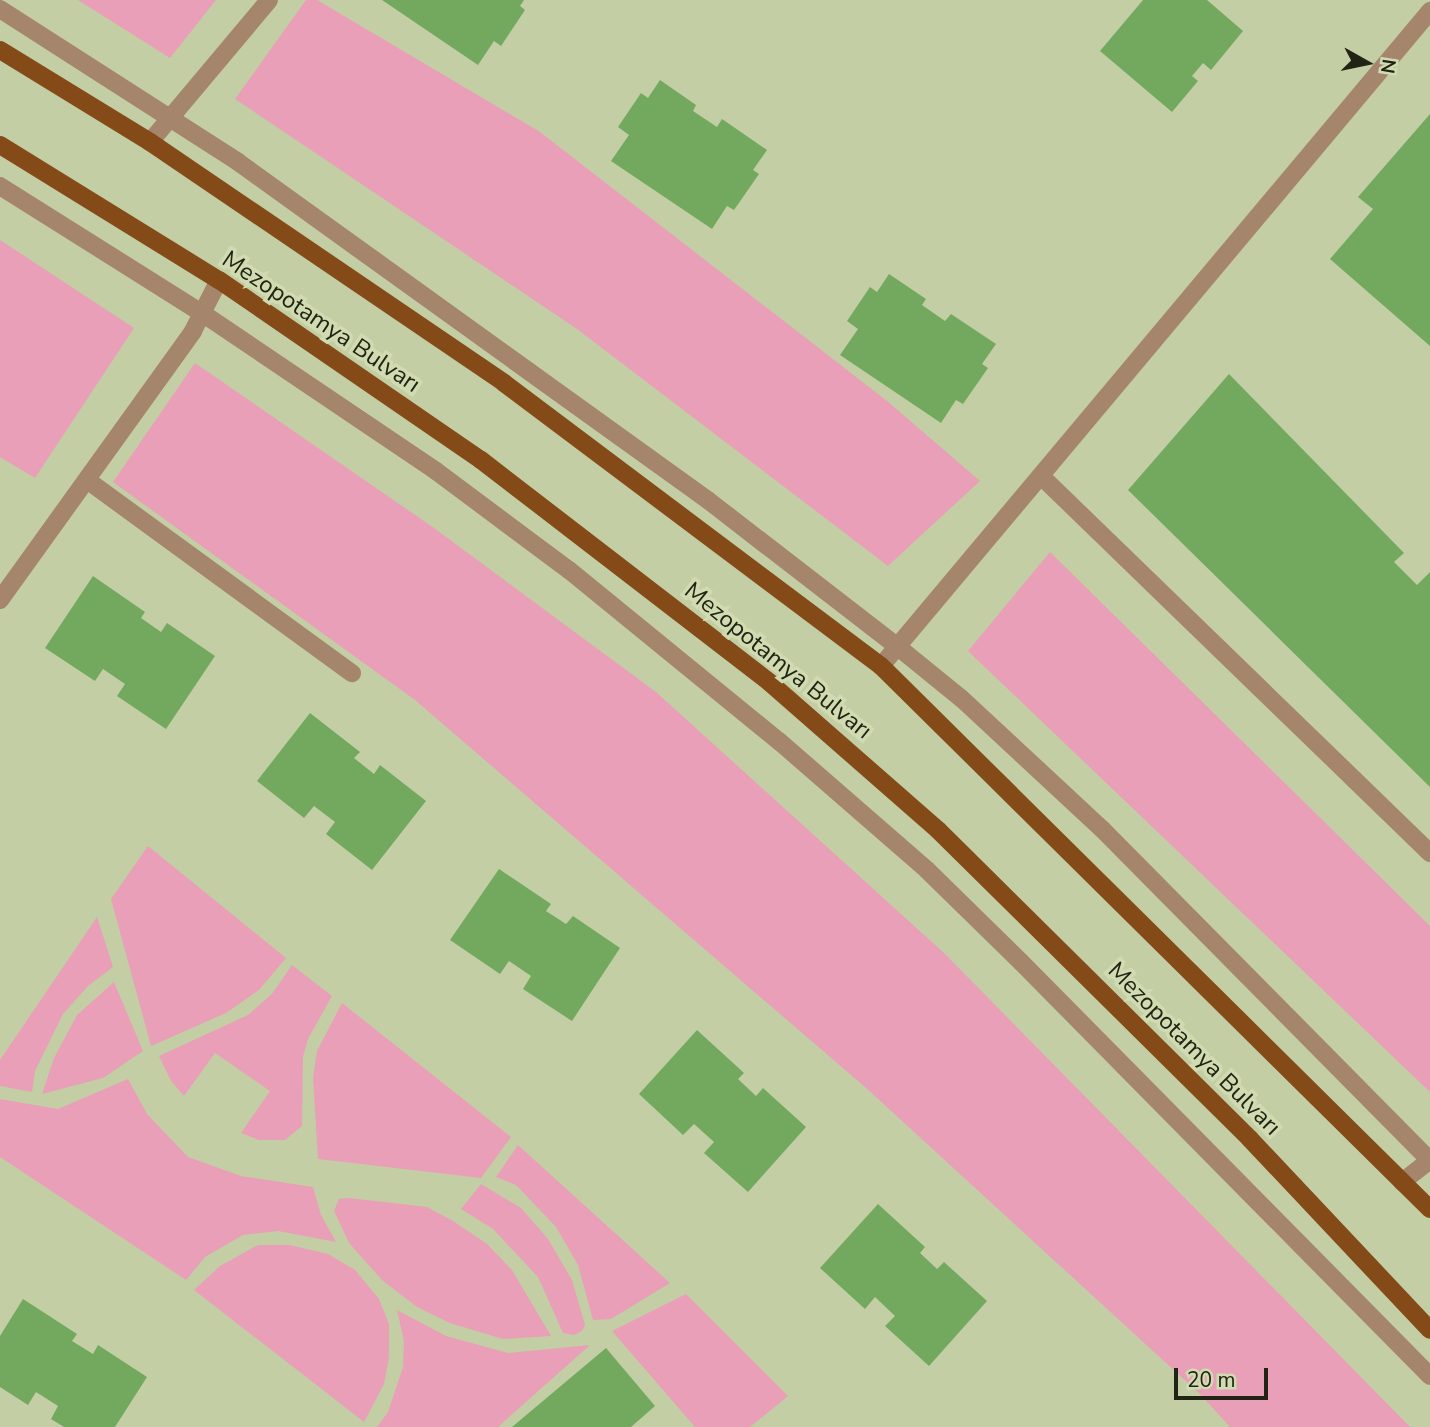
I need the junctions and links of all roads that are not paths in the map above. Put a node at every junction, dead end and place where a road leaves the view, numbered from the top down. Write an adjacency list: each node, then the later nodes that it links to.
1 (269, 0): 5 (street)
2 (0, 9): 5 (street)
3 (1430, 11): 11 (street)
4 (0, 50): 6 (main road)
5 (170, 115): 6 (street); 14 (street)
6 (150, 142): 15 (main road)
7 (0, 145): 9 (main road, Mezopotamya Bulvarı)
8 (0, 186): 10 (street)
9 (219, 280): 10 (street); 21 (main road, Mezopotamya Bulvarı)
10 (202, 313): 12 (street); 22 (street)
11 (1041, 476): 14 (street); 17 (street)
12 (87, 480): 13 (street); 16 (street)
13 (0, 600)
14 (898, 647): 15 (street); 18 (street)
15 (881, 666): 19 (main road)
16 (352, 673)
17 (1430, 853)
18 (1430, 1161): 19 (street)
19 (1402, 1182): 20 (main road)
20 (1430, 1209)
21 (1430, 1330)
22 (1430, 1376)

